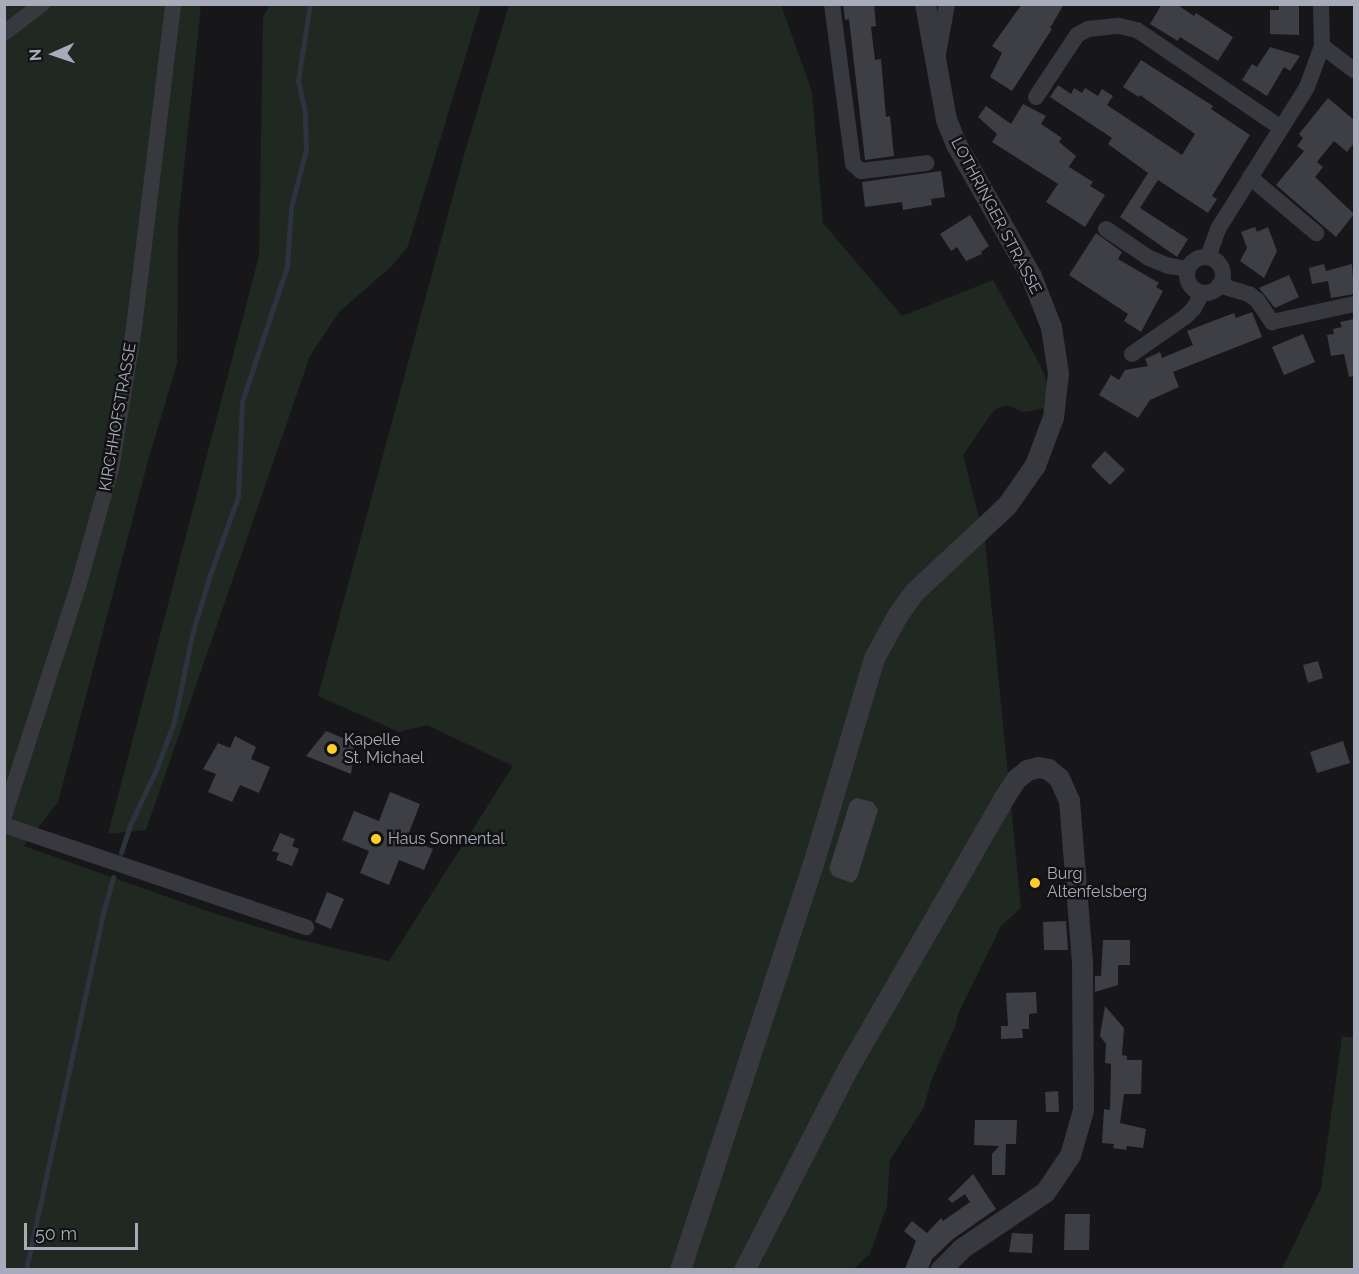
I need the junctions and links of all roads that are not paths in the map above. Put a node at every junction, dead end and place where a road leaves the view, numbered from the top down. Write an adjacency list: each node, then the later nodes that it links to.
1 (42, 4): 7 (street)
2 (173, 4): 23 (street, KIRCHHOFSTRASSE)
3 (832, 4): 13 (street)
4 (925, 4): 10 (street, LOTHRINGER STRASSE)
5 (947, 4): 10 (street)
6 (1321, 4): 8 (street)
7 (4, 33)
8 (1322, 46): 9 (street); 12 (street)
9 (1354, 70)
10 (936, 73): 26 (street, LOTHRINGER STRASSE)
11 (1036, 97): 12 (street)
12 (1281, 128): 14 (street)
13 (927, 163)
14 (1250, 177): 16 (street); 17 (street)
15 (1106, 229): 18 (street)
16 (1316, 233)
17 (1208, 257): 18 (street); 19 (street)
18 (1188, 269): 20 (street)
19 (1219, 285): 20 (street); 21 (street)
20 (1202, 293): 22 (street)
21 (1354, 304)
22 (1132, 354)
23 (4, 816)
24 (4, 825): 25 (street)
25 (306, 927)
26 (680, 1269)
27 (744, 1269): 28 (street)
28 (940, 1269)

